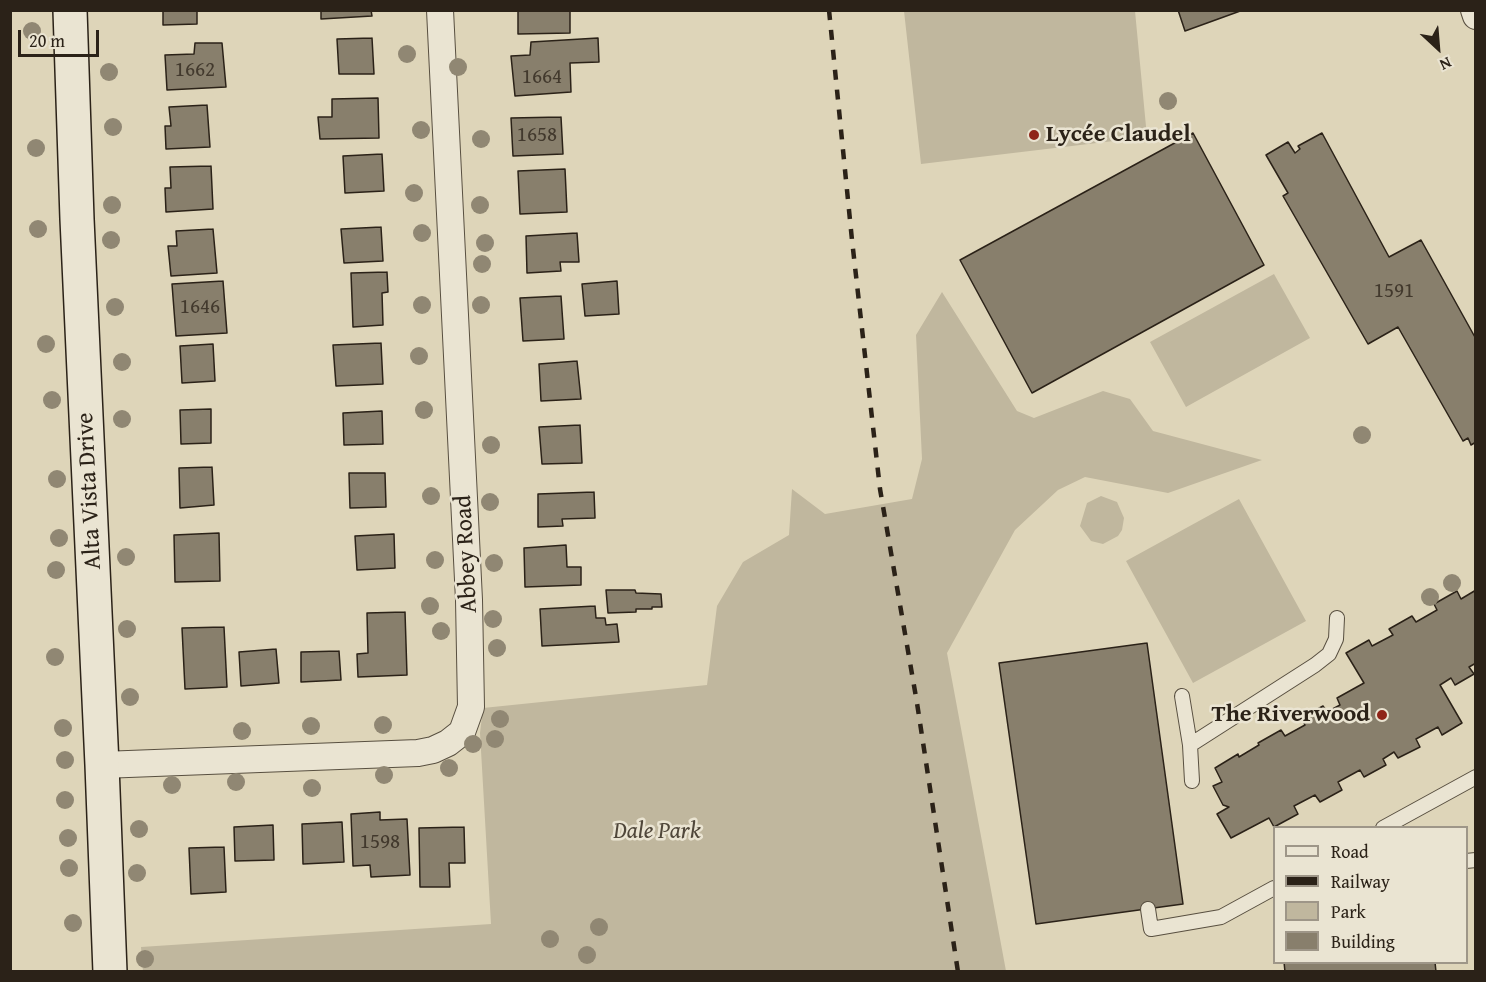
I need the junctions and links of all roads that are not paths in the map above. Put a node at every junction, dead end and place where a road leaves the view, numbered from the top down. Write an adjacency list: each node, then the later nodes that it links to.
1 (70, 10): 8 (street, Alta Vista Drive)
2 (440, 10): 8 (street, Abbey Road)
3 (1474, 10): 4 (street)
4 (1476, 16)
5 (1337, 618): 7 (lane)
6 (1182, 696): 7 (lane)
7 (1190, 745): 10 (lane)
8 (102, 765): 14 (street, Alta Vista Drive)
9 (1476, 777): 11 (lane)
10 (1192, 781)
11 (1387, 826)
12 (1273, 889): 13 (lane)
13 (1148, 909)
14 (110, 972)

